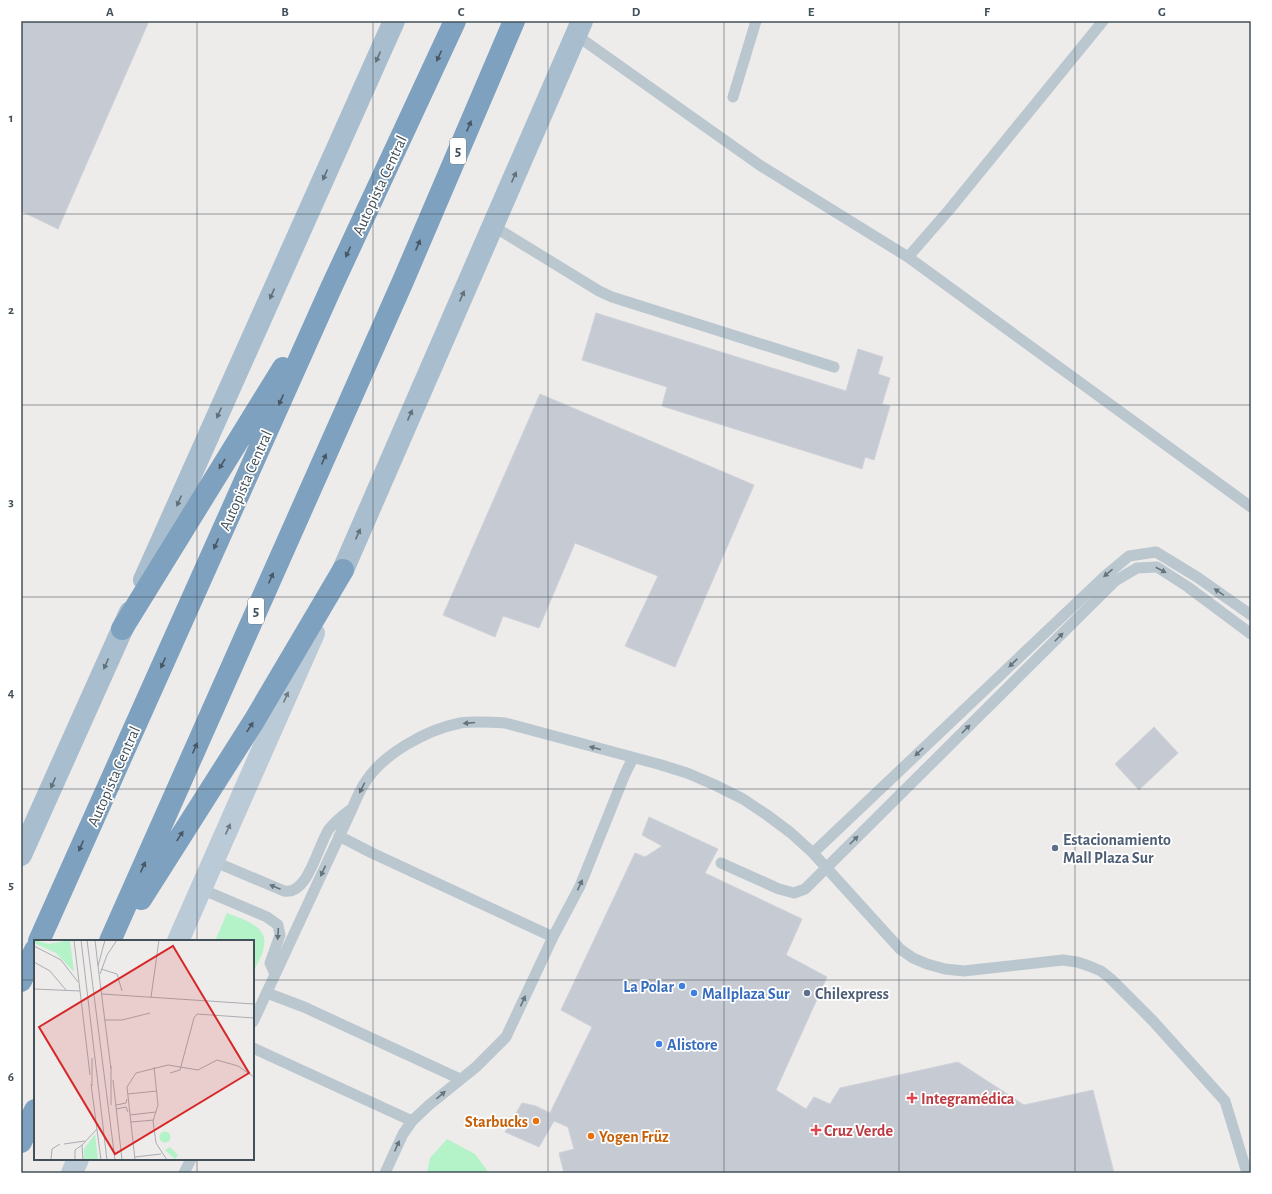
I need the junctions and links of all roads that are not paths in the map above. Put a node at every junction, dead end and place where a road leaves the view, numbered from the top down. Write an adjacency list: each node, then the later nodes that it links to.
1 (394, 21): 15 (main road, one-way to 15)
2 (455, 21): 10 (highway, Autopista Central, one-way to 10)
3 (514, 21): 28 (highway, 5, one-way to 3)
4 (756, 21): 7 (lane)
5 (1103, 21): 9 (lane)
6 (579, 28): 8 (main road, one-way to 6); 9 (lane)
7 (733, 97)
8 (493, 226): 11 (lane); 13 (main road, one-way to 8)
9 (908, 256): 12 (lane)
10 (331, 288): 15 (highway, one-way to 15); 27 (highway, Autopista Central, one-way to 27)
11 (834, 367)
12 (1251, 507)
13 (343, 570): 22 (main road, one-way to 13); 29 (highway, one-way to 13)
14 (1251, 615): 20 (lane, one-way to 20)
15 (122, 629): 21 (main road, one-way to 21)
16 (1251, 634): 24 (lane, one-way to 16)
17 (633, 758): 18 (lane, one-way to 18); 20 (lane); 26 (lane, one-way to 17)
18 (352, 808): 19 (lane); 22 (lane, one-way to 22)
19 (339, 836): 26 (lane); 32 (lane, one-way to 32)
20 (813, 853): 24 (lane)
21 (21, 855)
22 (213, 861): 25 (main road)
23 (720, 863): 24 (lane)
24 (827, 868): 43 (lane)
25 (201, 889): 30 (main road); 32 (lane, one-way to 32)
26 (553, 936): 37 (lane, one-way to 26)
27 (39, 940)
28 (110, 940)
29 (116, 940)
30 (178, 940)
31 (34, 952): 33 (highway)
32 (275, 974): 34 (lane)
33 (21, 981)
34 (267, 992): 35 (lane); 37 (lane)
35 (254, 1020)
36 (254, 1048): 39 (lane)
37 (460, 1079): 39 (lane, one-way to 37)
38 (34, 1112): 40 (highway)
39 (412, 1121): 46 (lane, one-way to 39)
40 (21, 1142)
41 (78, 1160): 44 (main road)
42 (190, 1160): 45 (lane)
43 (1244, 1161): 47 (lane); 48 (lane)
44 (72, 1173)
45 (184, 1173)
46 (385, 1173)
47 (1247, 1173)
48 (1250, 1173)

